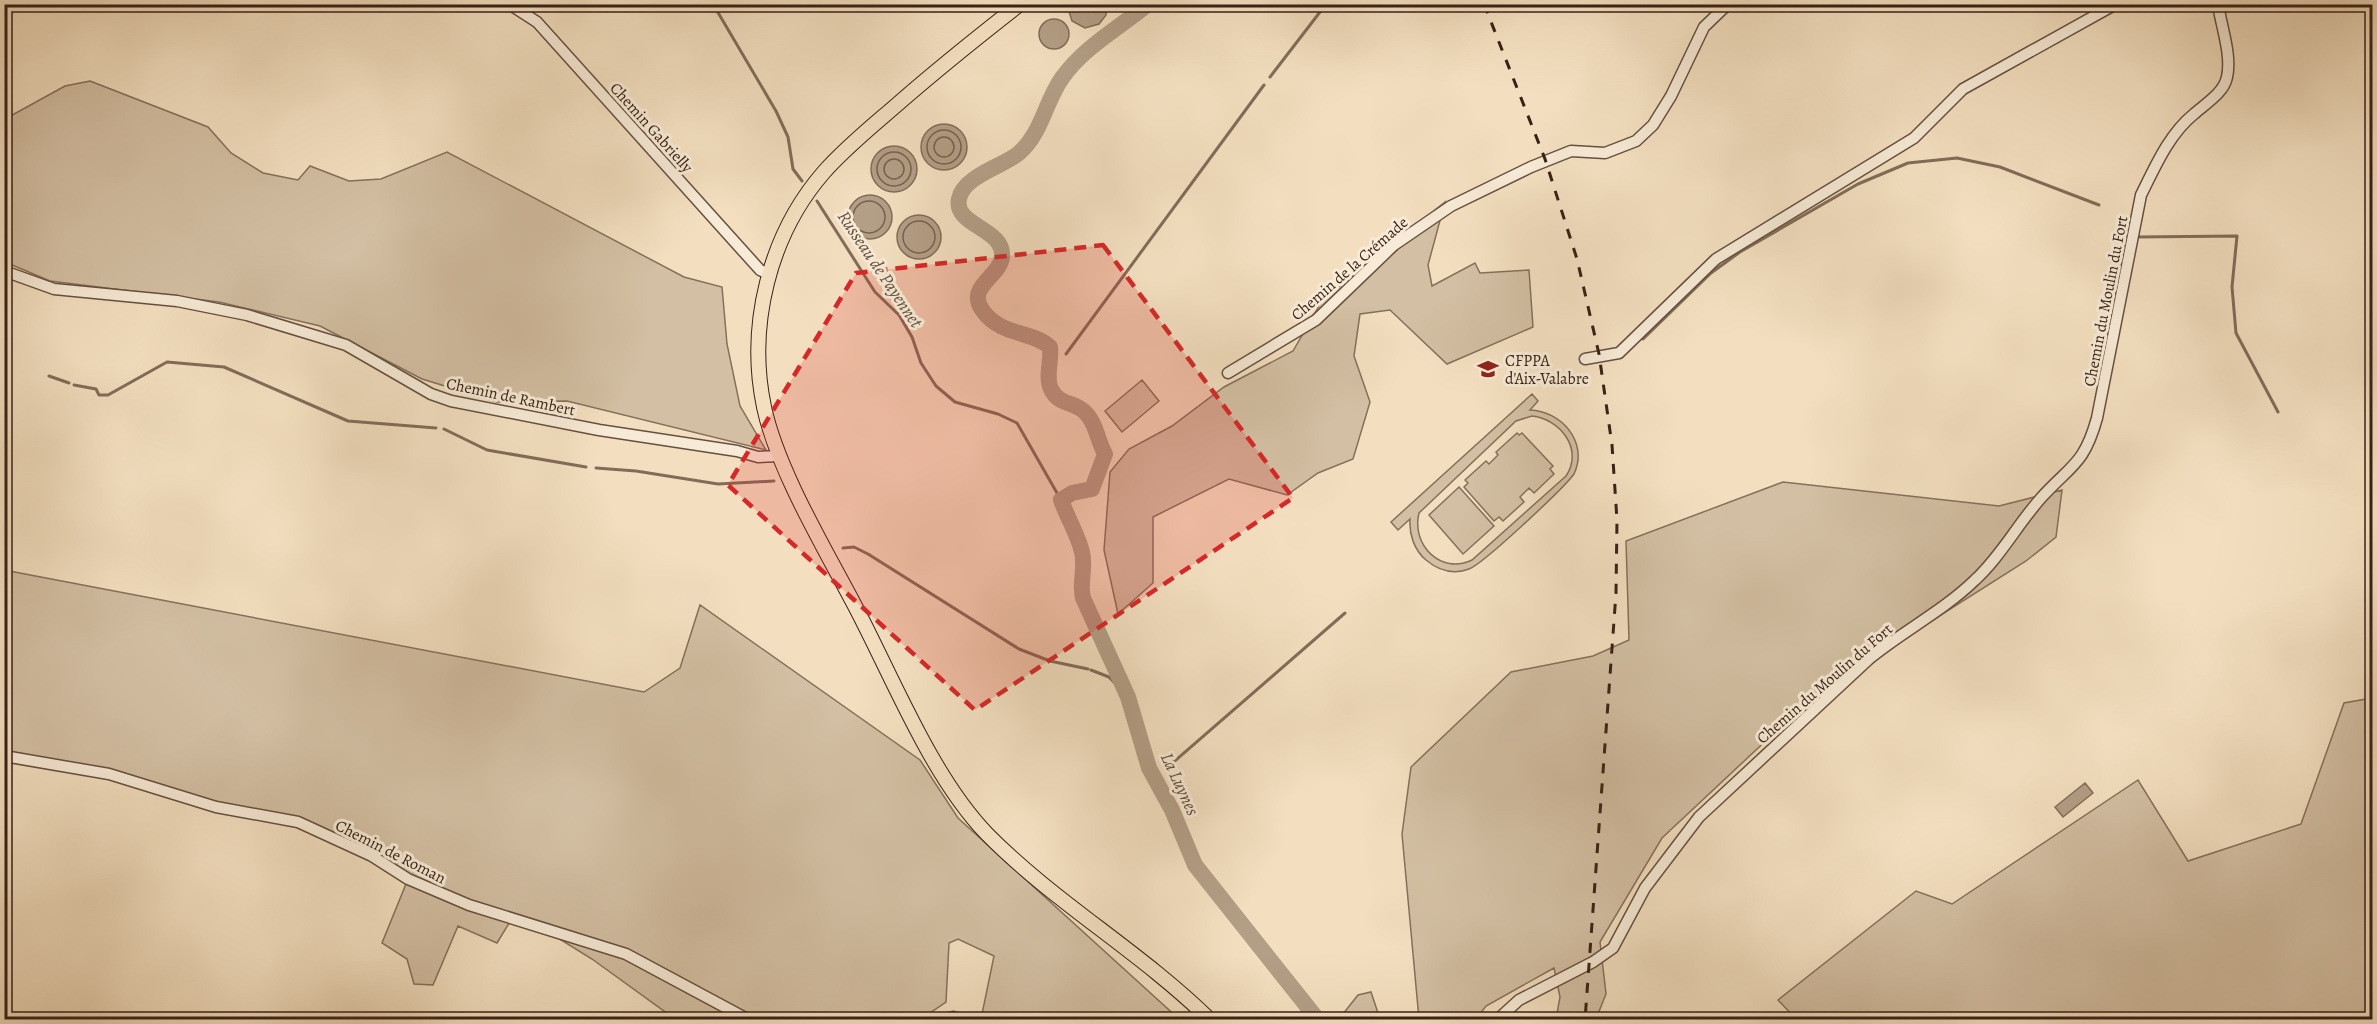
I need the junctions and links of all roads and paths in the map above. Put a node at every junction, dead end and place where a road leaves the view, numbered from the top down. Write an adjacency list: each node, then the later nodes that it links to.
1 (13, 4): 7 (street)
2 (509, 4): 9 (street, Chemin Gabrielly)
3 (1020, 4): 9 (main road)
4 (1728, 4): 11 (street, Chemin de la Crémade)
5 (2116, 4): 10 (street)
6 (2218, 4): 20 (street, Chemin du Moulin du Fort)
7 (4, 12)
8 (4, 271): 12 (street, Chemin de Rambert)
9 (768, 274): 12 (main road)
10 (1585, 359)
11 (1228, 373)
12 (780, 456): 14 (main road)
13 (4, 756): 15 (street, Chemin de Roman)
14 (1118, 943): 18 (main road); 19 (main road)
15 (749, 1020)
16 (940, 1020): 17 (street)
17 (963, 1020)
18 (1198, 1020)
19 (1210, 1020)
20 (1497, 1020)

